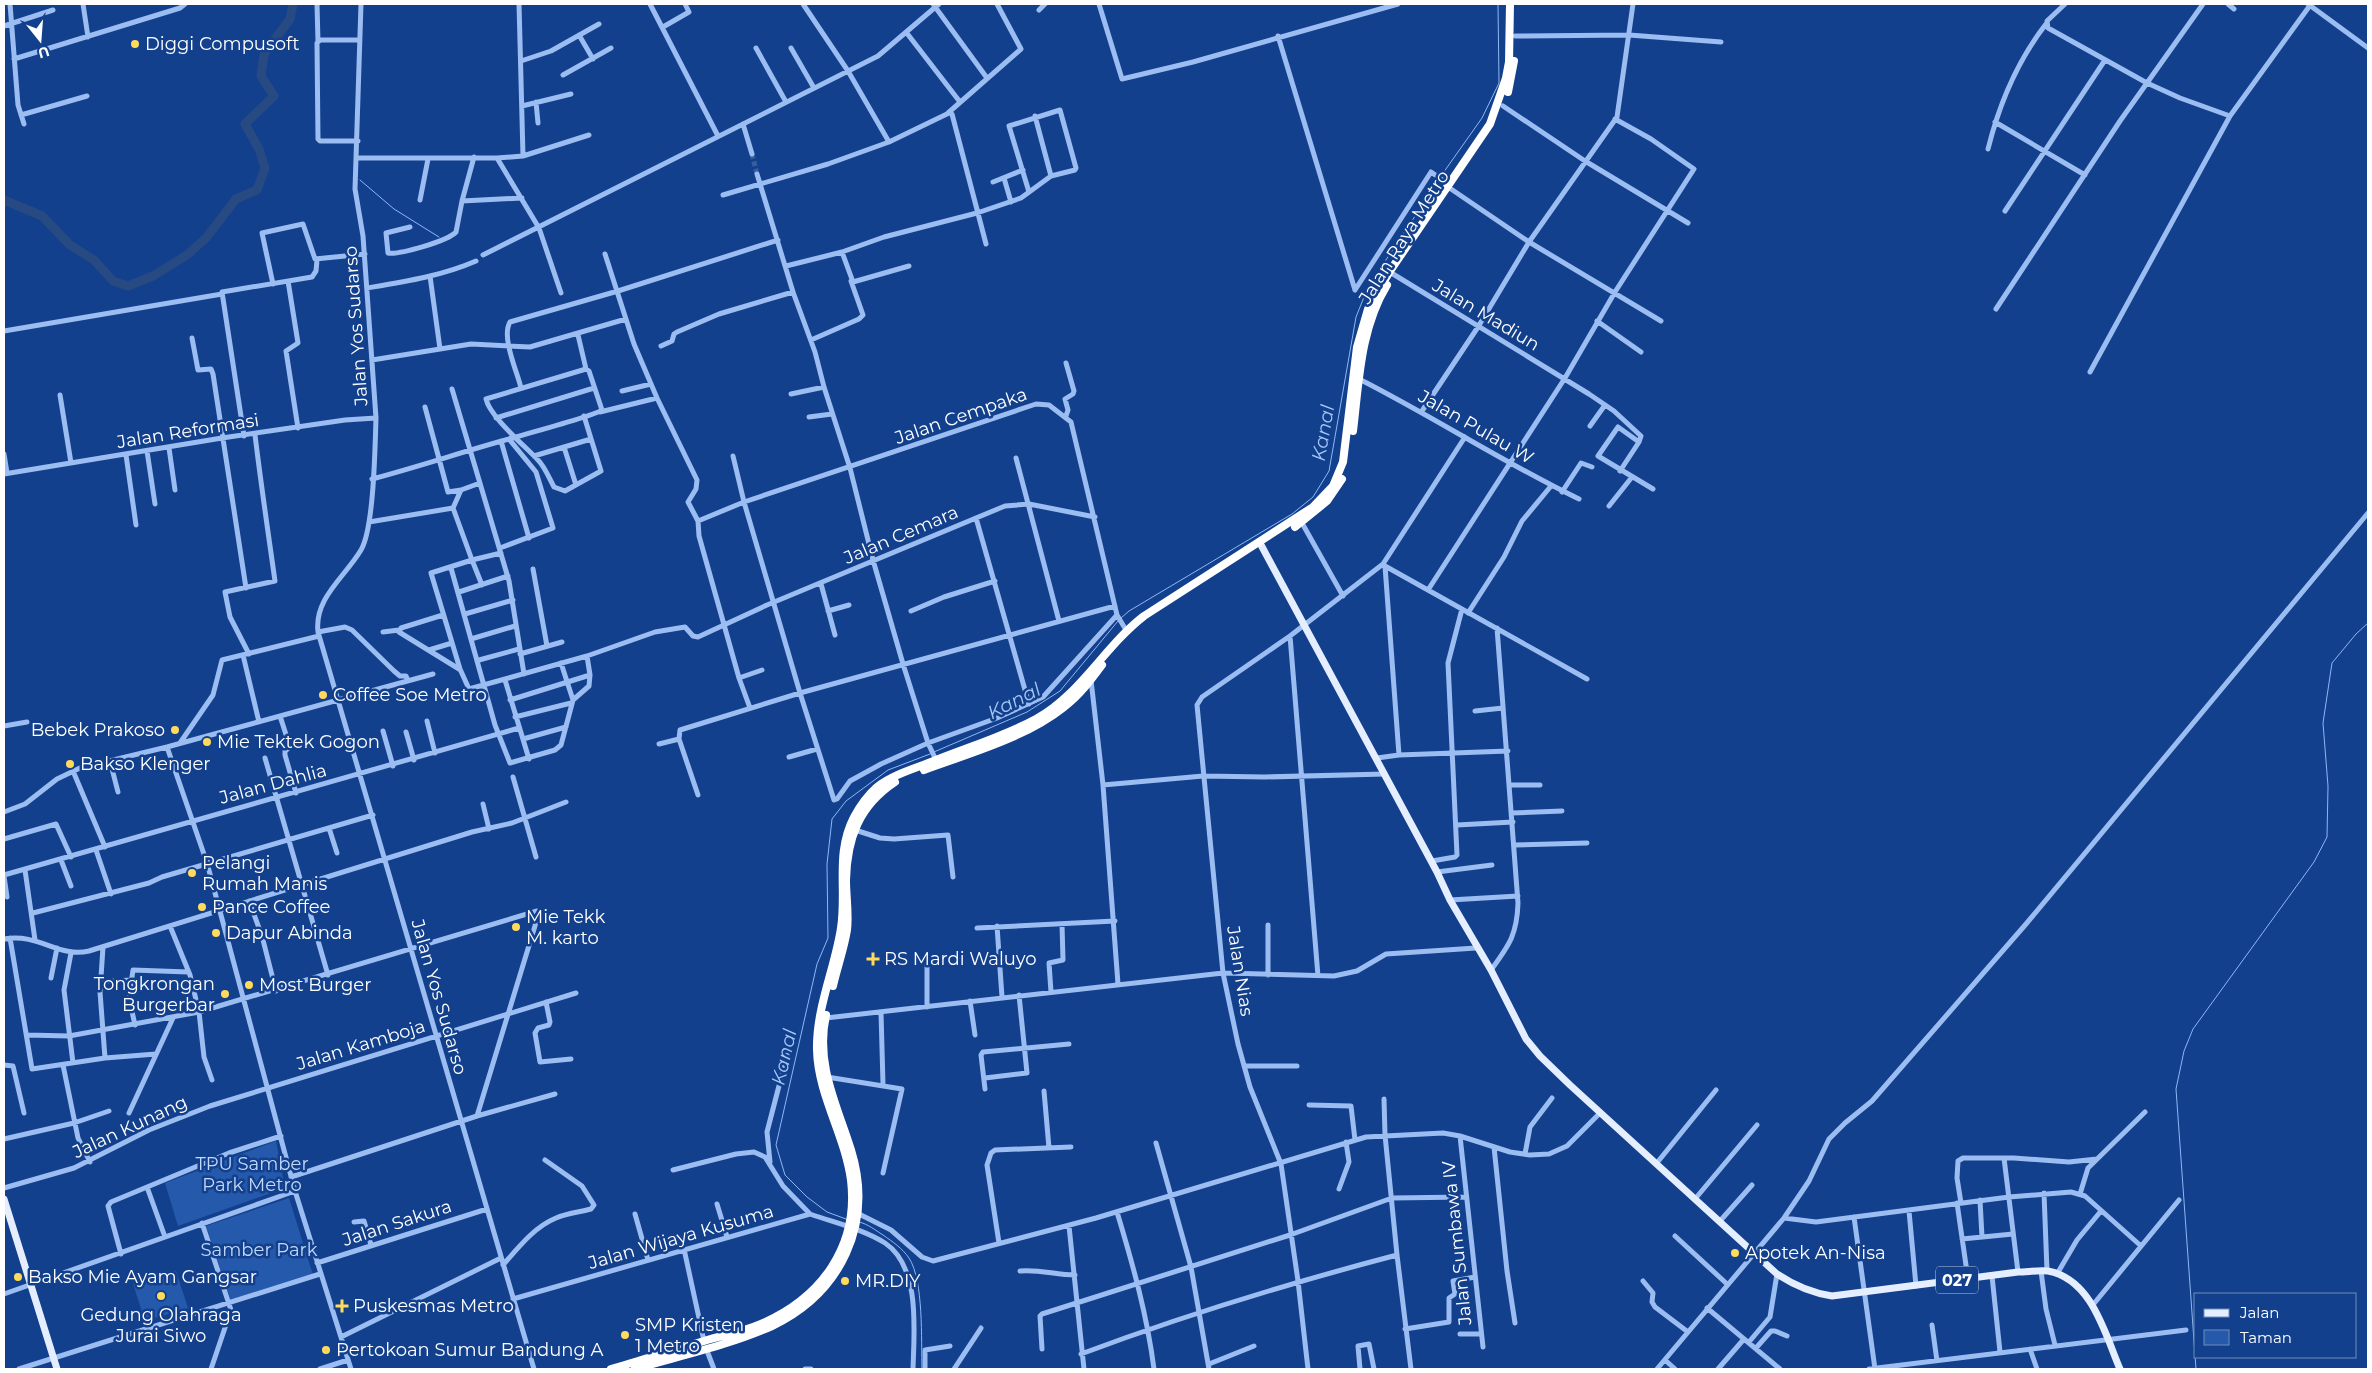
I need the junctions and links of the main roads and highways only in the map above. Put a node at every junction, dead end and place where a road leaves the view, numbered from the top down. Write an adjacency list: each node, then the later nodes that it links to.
1 (1510, 4): 3 (highway)
2 (1515, 4): 3 (highway, Jalan Raya Metro)
3 (1450, 187): 4 (highway, Jalan Raya Metro); 4 (highway)
4 (1356, 378): 5 (highway)
5 (1353, 408): 6 (highway); 6 (highway)
6 (1261, 545): 7 (highway); 7 (highway); 15 (main road, 027)
7 (958, 754): 8 (highway); 8 (highway)
8 (821, 1061): 10 (highway); 10 (highway)
9 (4, 1199): 12 (main road)
10 (854, 1220): 11 (highway)
11 (662, 1358): 13 (highway); 14 (highway)
12 (57, 1369)
13 (611, 1369)
14 (635, 1369)
15 (2120, 1369)

